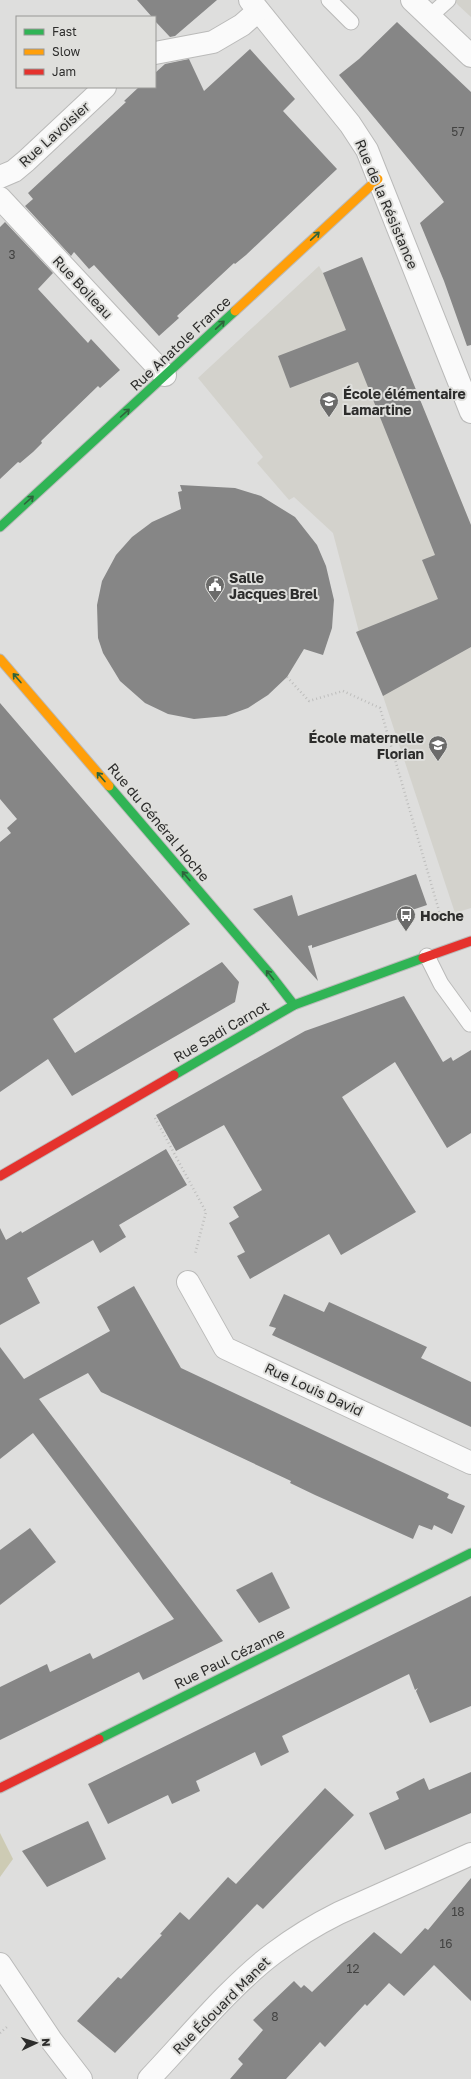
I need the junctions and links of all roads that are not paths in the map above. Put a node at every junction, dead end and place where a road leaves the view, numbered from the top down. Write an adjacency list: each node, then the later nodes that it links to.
1 (329, 0): 6 (lane)
2 (412, 0): 5 (street)
3 (448, 0): 5 (lane)
4 (254, 5): 7 (street); 11 (street, Rue de la Résistance)
5 (429, 17): 8 (street)
6 (351, 22)
7 (156, 53)
8 (471, 56)
9 (104, 88): 10 (street, Rue Lavoisier)
10 (0, 177)
11 (378, 179): 13 (street, Rue Anatole France, one-way to 11); 14 (street, Rue de la Résistance)
12 (0, 198): 13 (street, Rue Boileau)
13 (166, 375): 15 (street, Rue Anatole France, one-way to 13)
14 (471, 412)
15 (0, 527)
16 (0, 659): 19 (street, Rue du Général Hoche, one-way to 16)
17 (471, 941): 18 (street, Rue Sadi Carnot)
18 (427, 956): 19 (street, Rue Sadi Carnot); 20 (lane)
19 (294, 1006): 21 (street, Rue Sadi Carnot)
20 (471, 1024)
21 (0, 1176)
22 (188, 1282): 23 (street, Rue Louis David)
23 (471, 1463)
24 (471, 1553): 25 (street, Rue Paul Cézanne)
25 (0, 1788)
26 (471, 1854): 29 (street, Rue Édouard Manet)
27 (0, 1964): 28 (street)
28 (81, 2079)
29 (149, 2079)

